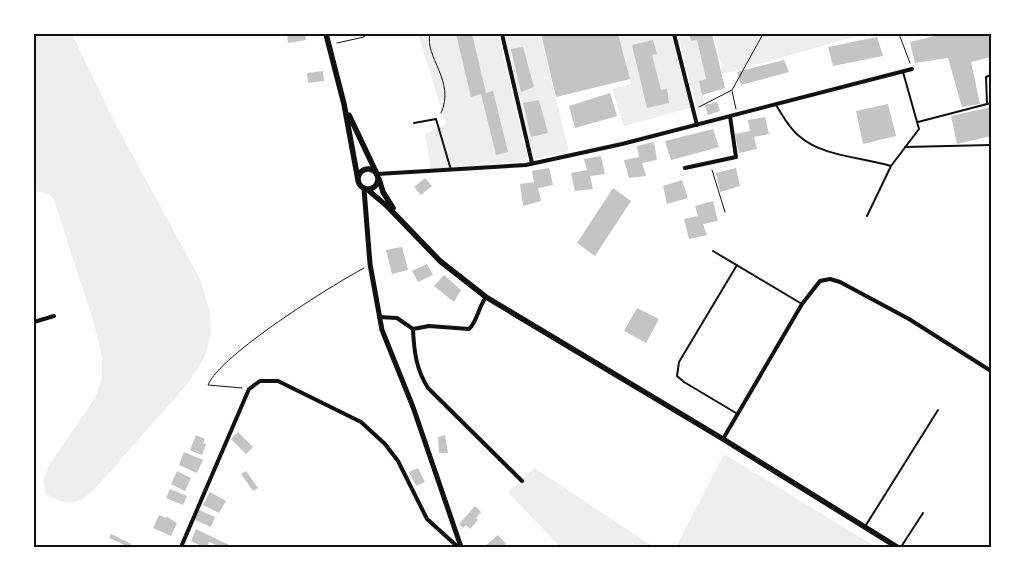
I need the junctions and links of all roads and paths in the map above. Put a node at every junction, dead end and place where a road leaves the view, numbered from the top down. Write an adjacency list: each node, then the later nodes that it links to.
1 (326, 34): 14 (main road)
2 (366, 34): 8 (path)
3 (430, 34): 18 (path)
4 (502, 34): 26 (street)
5 (674, 34): 17 (street)
6 (763, 34): 12 (path)
7 (899, 34): 9 (path)
8 (337, 43)
9 (912, 69): 10 (street)
10 (903, 72): 16 (street); 21 (lane)
11 (991, 75): 15 (lane)
12 (732, 90): 17 (path); 19 (path)
13 (991, 103): 15 (lane)
14 (344, 104): 31 (main road); 32 (main road)
15 (987, 104): 21 (lane)
16 (776, 105): 19 (street); 28 (lane)
17 (693, 109): 23 (street)
18 (441, 113)
19 (738, 114): 20 (street)
20 (730, 116): 23 (street); 27 (street)
21 (918, 122): 25 (lane)
22 (414, 123): 30 (lane)
23 (697, 125): 26 (street)
24 (991, 145): 25 (lane)
25 (905, 147): 28 (lane)
26 (532, 163): 30 (street)
27 (711, 164): 29 (street); 34 (path)
28 (892, 166): 35 (lane)
29 (685, 168)
30 (451, 170): 31 (street)
31 (377, 174): 32 (main road); 33 (main road); 36 (main road)
32 (358, 180): 33 (main road)
33 (366, 189): 36 (main road); 38 (street)
34 (725, 212)
35 (866, 216)
36 (403, 222): 40 (main road)
37 (713, 251): 39 (lane)
38 (370, 264): 43 (street); 47 (path)
39 (738, 266): 41 (lane); 49 (lane)
40 (486, 297): 45 (street); 50 (main road)
41 (802, 304): 46 (street); 49 (street)
42 (54, 316): 44 (street)
43 (379, 317): 45 (street); 55 (street)
44 (34, 322)
45 (413, 330): 51 (street)
46 (991, 371)
47 (246, 395): 54 (street); 55 (street)
48 (938, 410): 53 (lane)
49 (737, 413): 50 (street)
50 (722, 439): 53 (main road)
51 (522, 481)
52 (923, 513): 56 (lane)
53 (864, 527): 56 (main road)
54 (181, 547)
55 (460, 547)
56 (899, 547)

